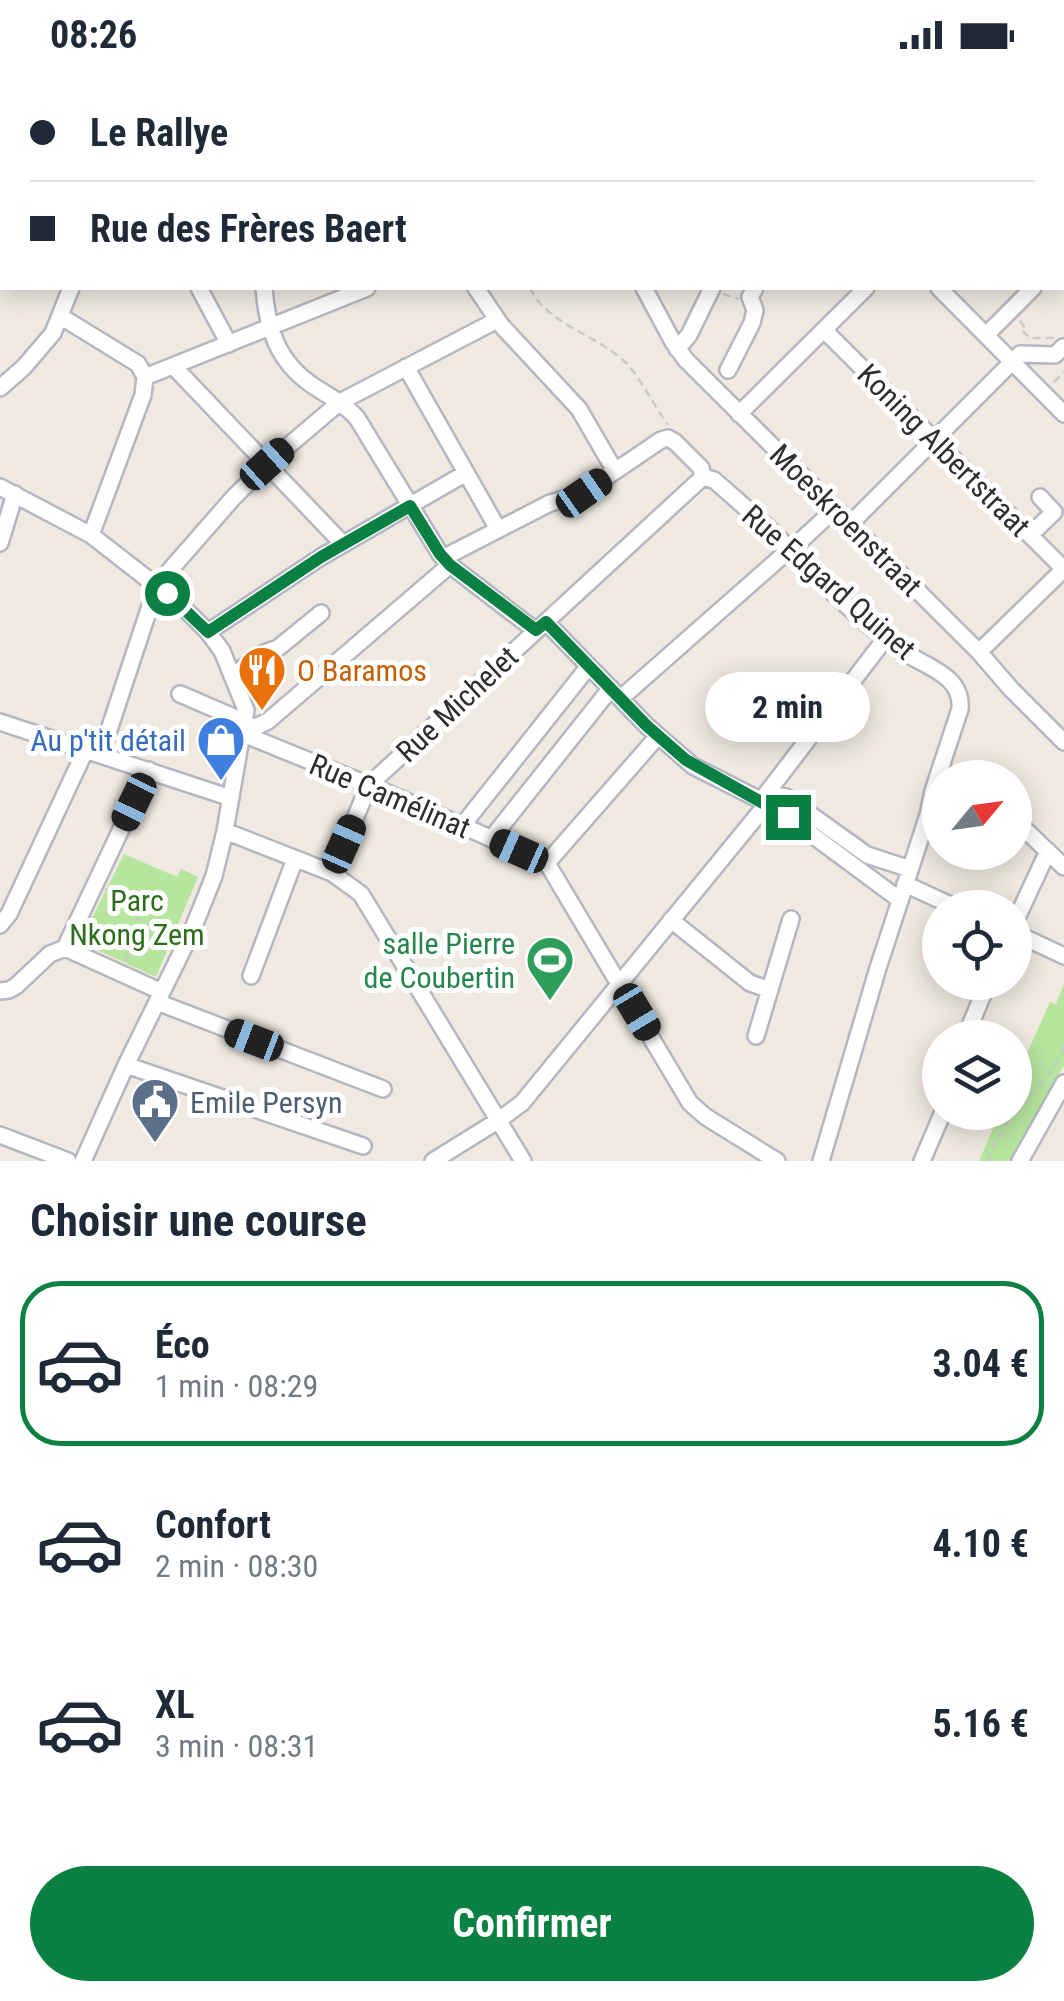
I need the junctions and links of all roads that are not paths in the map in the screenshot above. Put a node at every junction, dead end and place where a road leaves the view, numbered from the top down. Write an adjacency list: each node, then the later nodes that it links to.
1 (69, 290): 12 (street)
2 (200, 290): 18 (street)
3 (264, 290): 14 (street)
4 (362, 290): 14 (street)
5 (477, 290): 13 (street)
6 (645, 290): 19 (street, Moeskroenstraat)
7 (711, 290): 19 (street)
8 (864, 290): 15 (street)
9 (941, 290): 16 (street)
10 (1031, 290): 16 (street)
11 (752, 292): 23 (street)
12 (60, 316): 24 (street); 25 (street)
13 (497, 320): 22 (street); 31 (street)
14 (270, 328): 18 (street); 26 (street)
15 (824, 330): 27 (street); 29 (street, Koning Albertstraat)
16 (986, 335): 20 (street)
17 (1063, 341): 20 (street)
18 (229, 344): 21 (street)
19 (677, 349): 27 (street, Moeskroenstraat)
20 (1013, 361): 28 (street); 29 (street)
21 (174, 367): 24 (street); 30 (street)
22 (406, 367): 26 (street); 32 (street)
23 (728, 370)
24 (145, 377): 41 (street)
25 (0, 388)
26 (340, 402): 30 (street); 36 (street)
27 (739, 414): 37 (street, Moeskroenstraat)
28 (1064, 414)
29 (933, 440): 38 (street); 40 (street, Koning Albertstraat)
30 (267, 464): 43 (street); 47 (street)
31 (615, 471): 33 (street, Rue Edgard Quinet); 39 (street)
32 (466, 473): 36 (street); 39 (street)
33 (703, 477): 44 (street, Rue Edgard Quinet); 49 (street, Rue Michelet)
34 (8, 490): 41 (street); 42 (street)
35 (1040, 497): 40 (street)
36 (410, 506): 43 (street); 45 (street)
37 (835, 509): 38 (street, Moeskroenstraat); 44 (street)
38 (850, 524): 52 (street, Moeskroenstraat)
39 (498, 529): 45 (street)
40 (1030, 535): 46 (street, Koning Albertstraat)
41 (91, 536): 47 (street)
42 (0, 543)
43 (343, 544): 50 (street)
44 (793, 547): 51 (street, Rue Edgard Quinet); 55 (street)
45 (447, 562): 49 (street); 58 (street)
46 (1064, 569): 52 (street)
47 (157, 585): 50 (street); 61 (street)
48 (321, 613): 54 (street)
49 (541, 626): 53 (street); 63 (street, Rue Michelet)
50 (208, 632): 54 (street)
51 (886, 639): 65 (street); 75 (street, Rue Edgard Quinet)
52 (979, 652): 60 (street, Moeskroenstraat)
53 (590, 666): 55 (street); 66 (street)
54 (233, 675): 58 (street)
55 (616, 693): 59 (street); 69 (street)
56 (180, 694): 58 (street, Rue Camélinat)
57 (0, 722): 61 (street)
58 (244, 728): 63 (street, Rue Camélinat); 64 (street)
59 (658, 736): 65 (street); 72 (street)
60 (1064, 742)
61 (94, 752): 62 (street); 80 (street)
62 (150, 770): 64 (street); 82 (street)
63 (369, 785): 66 (street, Rue Camélinat); 74 (street, Rue Michelet)
64 (231, 798): 67 (street)
65 (763, 802): 75 (street); 75 (street); 79 (street)
66 (462, 826): 69 (street, Rue Camélinat)
67 (226, 831): 71 (street); 88 (street)
68 (1032, 836): 70 (street)
69 (491, 839): 72 (street, Rue Camélinat)
70 (1048, 851): 73 (street); 76 (street)
71 (295, 859): 74 (street); 84 (street)
72 (548, 863): 85 (street)
73 (1064, 868)
74 (332, 872): 93 (street)
75 (905, 884): 77 (street); 102 (street)
76 (1030, 890)
77 (922, 892)
78 (791, 919): 86 (street)
79 (671, 920): 85 (street); 86 (street)
80 (0, 925)
81 (1032, 941): 83 (street)
82 (64, 948): 87 (street); 88 (street)
83 (1064, 956)
84 (251, 976)
85 (620, 984): 93 (street); 101 (street)
86 (770, 990): 89 (street)
87 (0, 991)
88 (160, 997): 90 (street); 92 (street)
89 (756, 1036)
90 (126, 1064): 96 (street); 98 (street)
91 (1064, 1084): 104 (street)
92 (383, 1090)
93 (499, 1120): 99 (street); 100 (street)
94 (935, 1130): 103 (street)
95 (0, 1136): 97 (street)
96 (363, 1146)
97 (68, 1161)
98 (83, 1161)
99 (434, 1161)
100 (523, 1161)
101 (778, 1161)
102 (822, 1161)
103 (922, 1161)
104 (1020, 1161)

